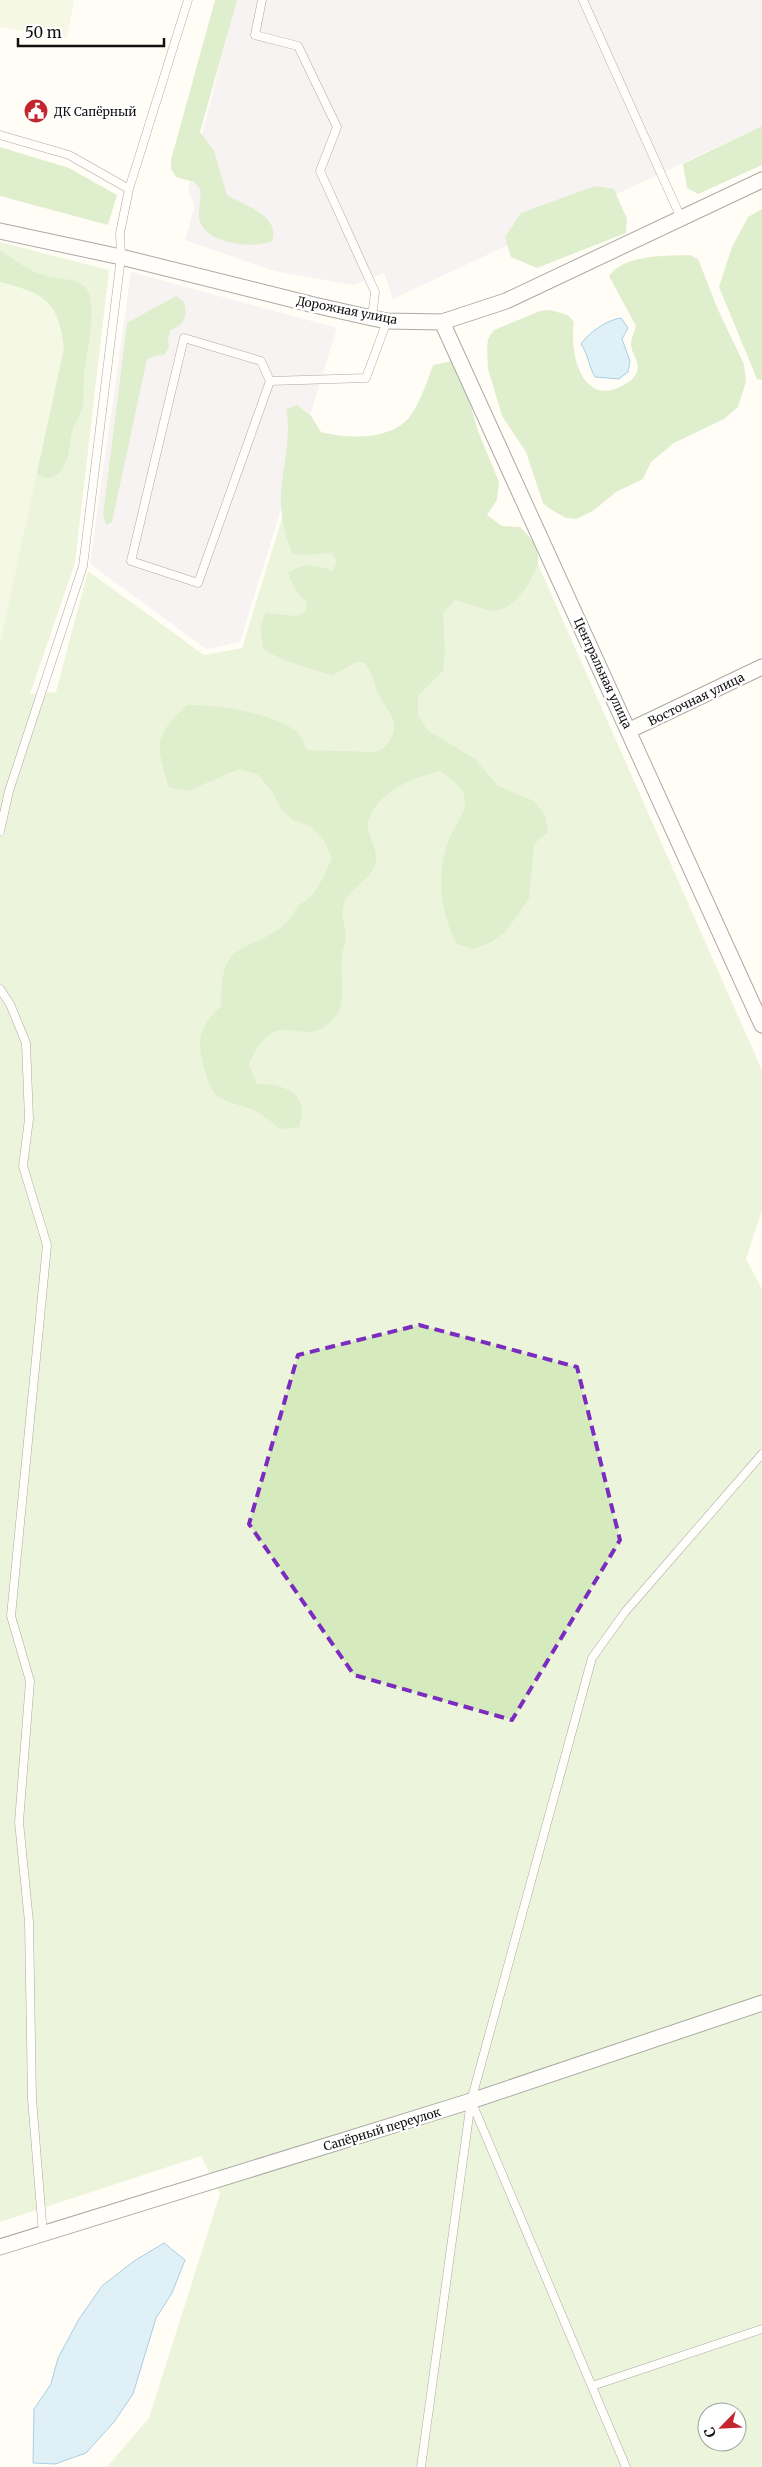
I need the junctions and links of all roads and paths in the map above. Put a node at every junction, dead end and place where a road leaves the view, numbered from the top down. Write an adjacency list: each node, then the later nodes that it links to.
1 (188, 0): 6 (lane)
2 (262, 0): 10 (lane)
3 (583, 0): 7 (lane)
4 (0, 135): 6 (lane)
5 (762, 180): 7 (street, Дорожная улица)
6 (129, 189): 9 (lane)
7 (681, 218): 12 (street, Дорожная улица)
8 (0, 231): 9 (street, Дорожная улица)
9 (121, 257): 10 (street, Дорожная улица); 16 (lane)
10 (372, 318): 11 (street, Дорожная улица)
11 (387, 321): 12 (street, Дорожная улица); 13 (lane)
12 (442, 322): 15 (street, Центральная улица)
13 (270, 381): 13 (lane)
14 (762, 667): 15 (street, Восточная улица)
15 (630, 730): 18 (street, Центральная улица)
16 (0, 831)
17 (0, 989): 22 (lane)
18 (762, 1025)
19 (762, 1454): 21 (lane)
20 (762, 2003): 21 (street, Сапёрный переулок)
21 (471, 2101): 22 (street, Сапёрный переулок); 25 (lane); 26 (lane)
22 (43, 2234): 23 (street, Сапёрный переулок)
23 (0, 2247)
24 (762, 2329): 25 (lane)
25 (592, 2386): 27 (lane)
26 (421, 2467)
27 (626, 2467)

